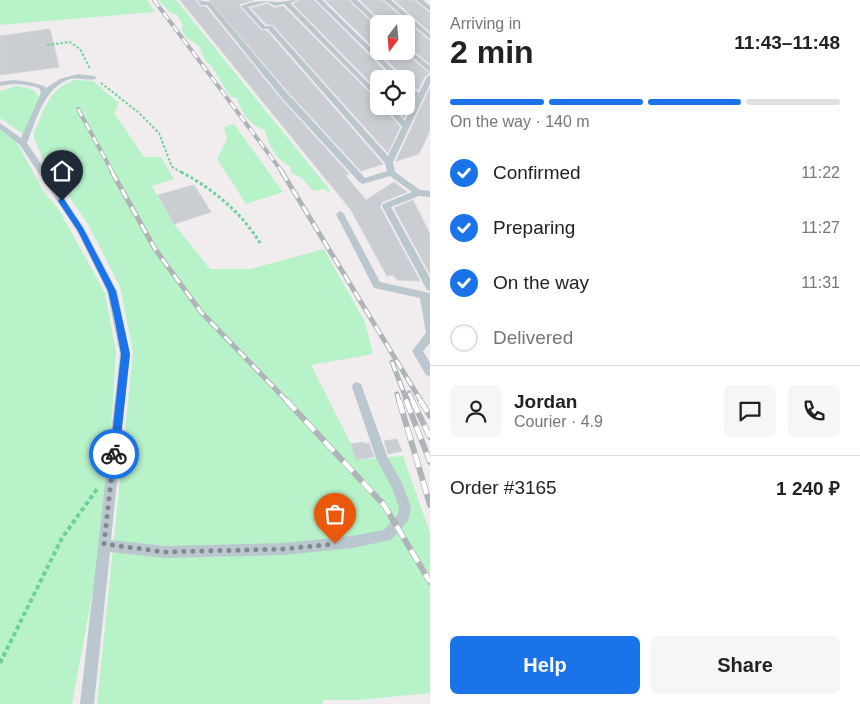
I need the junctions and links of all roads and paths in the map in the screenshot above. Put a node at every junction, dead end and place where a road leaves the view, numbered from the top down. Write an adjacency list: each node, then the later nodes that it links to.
1 (200, 0): 27 (lane)
2 (294, 0): 7 (lane)
3 (320, 0): 13 (lane)
4 (353, 0): 9 (lane)
5 (387, 0): 10 (lane)
6 (418, 0): 8 (lane)
7 (286, 2): 18 (lane); 26 (lane)
8 (430, 9)
9 (370, 16)
10 (430, 37)
11 (47, 45): 16 (path)
12 (415, 56): 14 (lane)
13 (391, 70)
14 (430, 70)
15 (430, 77): 21 (lane)
16 (94, 78): 19 (lane); 31 (path)
17 (0, 84): 19 (lane)
18 (370, 89)
19 (45, 93): 25 (lane)
20 (415, 93): 21 (lane)
21 (420, 98): 24 (lane)
22 (396, 115): 24 (lane)
23 (0, 125): 25 (lane)
24 (406, 126): 26 (lane)
25 (24, 144): 38 (lane)
26 (389, 162): 27 (lane)
27 (391, 173): 28 (lane)
28 (418, 193): 29 (lane); 32 (lane)
29 (430, 194)
30 (340, 214): 33 (lane)
31 (260, 242)
32 (430, 287)
33 (427, 296): 34 (lane)
34 (430, 331)
35 (430, 336): 36 (lane)
36 (430, 372)
37 (357, 387): 39 (lane)
38 (113, 466): 39 (lane); 40 (path)
39 (104, 544): 41 (lane)
40 (0, 663)
41 (87, 704)

